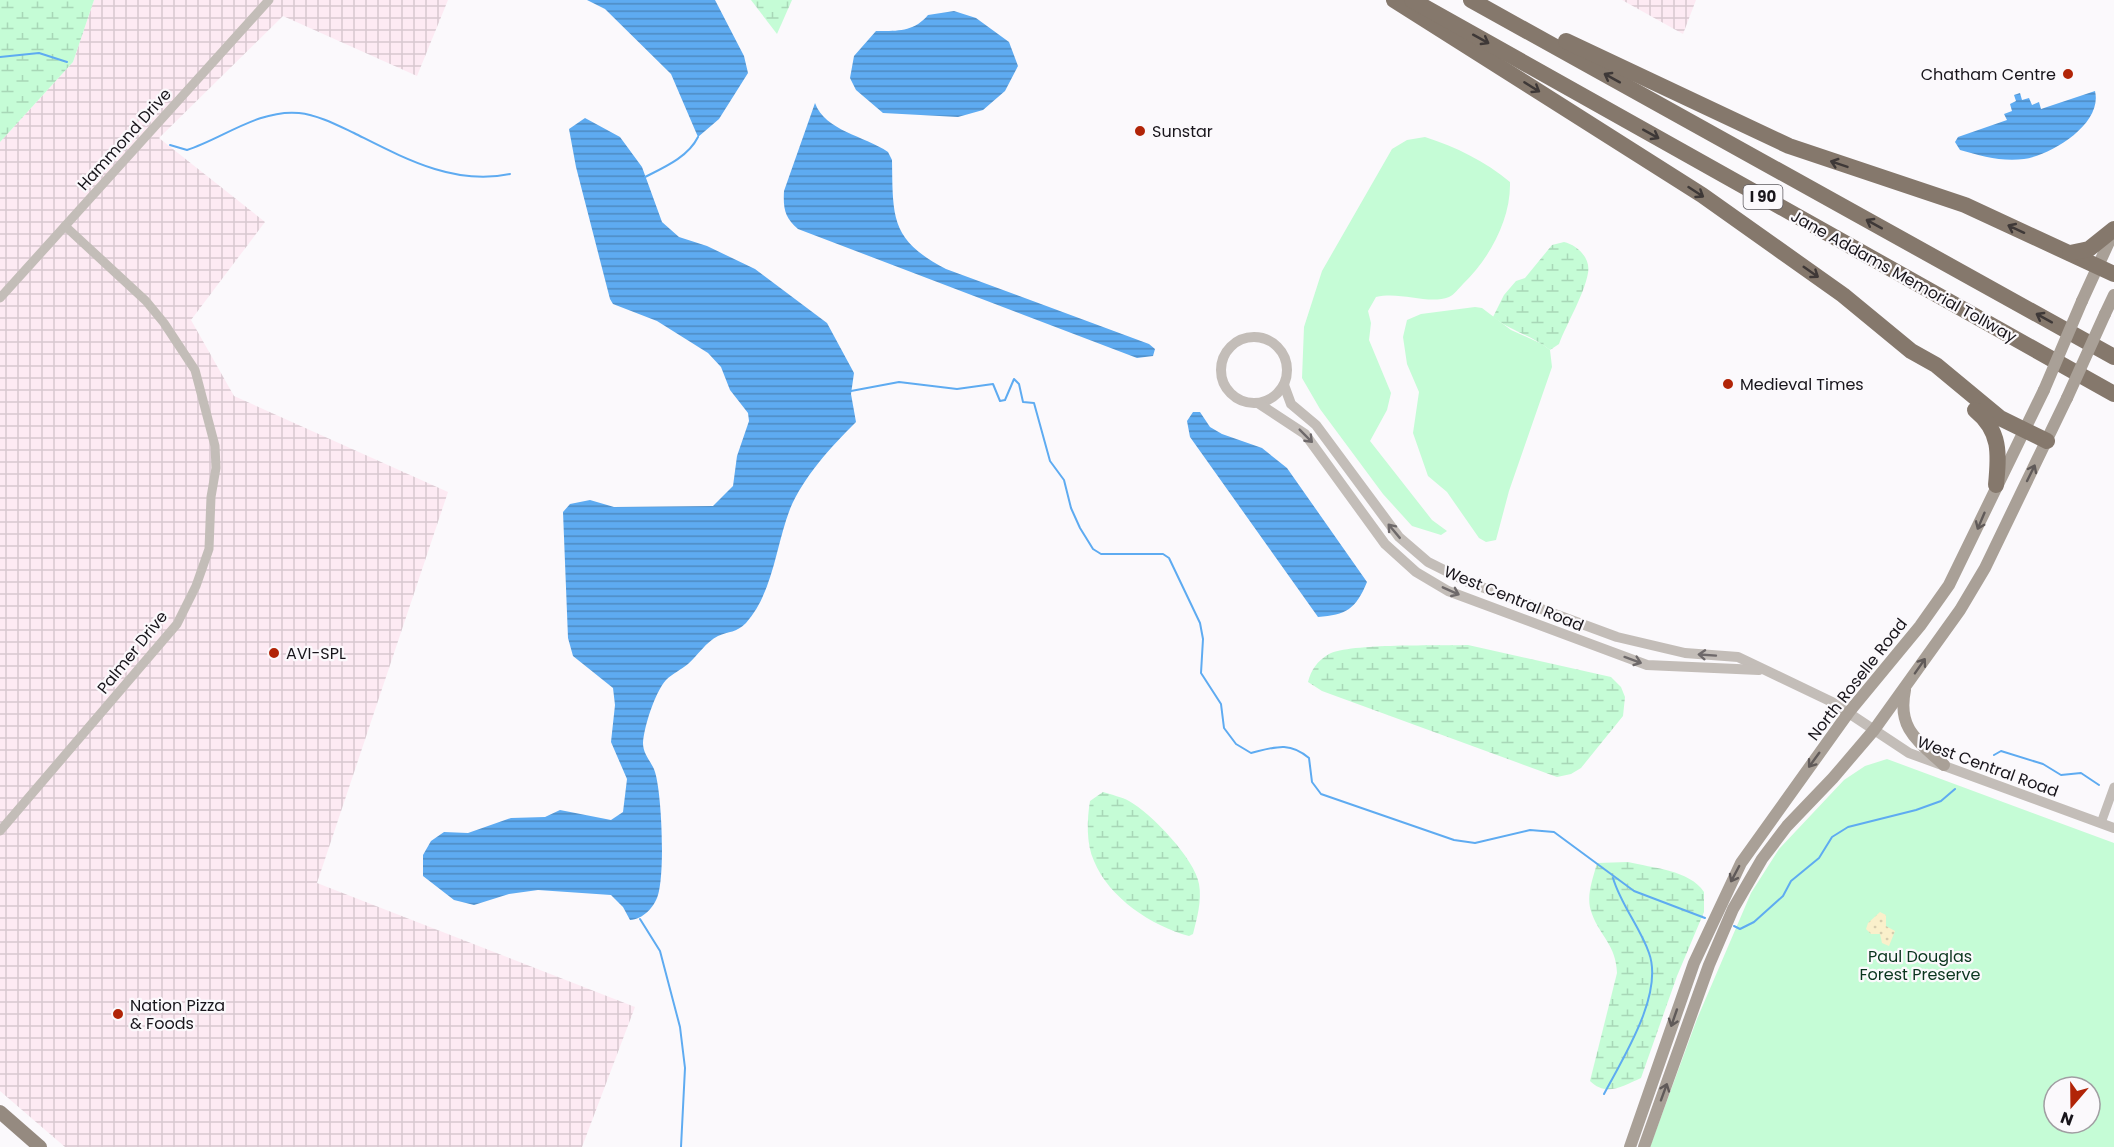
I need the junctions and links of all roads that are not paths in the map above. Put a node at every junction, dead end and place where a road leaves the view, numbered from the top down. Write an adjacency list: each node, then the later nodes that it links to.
1 (269, 0): 6 (street, Hammond Drive)
2 (1394, 0): 13 (highway, one-way to 13)
3 (1412, 0): 16 (highway, Jane Addams Memorial Tollway / I 90, one-way to 16)
4 (1471, 0): 14 (highway, Jane Addams Memorial Tollway / I 90, one-way to 4)
5 (1479, 0): 8 (highway, one-way to 5)
6 (65, 226): 12 (street, Hammond Drive); 35 (street, Palmer Drive)
7 (2114, 230): 8 (highway); 9 (main road, North Roselle Road)
8 (2070, 253): 9 (highway)
9 (2098, 266): 10 (highway); 18 (main road, North Roselle Road, bridge)
10 (2114, 274)
11 (2114, 295): 19 (main road, bridge)
12 (0, 298)
13 (1911, 351): 18 (highway); 20 (highway)
14 (2114, 357)
15 (1284, 385): 17 (street); 17 (street); 21 (street, West Central Road, one-way to 15)
16 (2114, 393)
17 (1258, 403): 22 (street, West Central Road, one-way to 22)
18 (2024, 430): 19 (highway); 20 (main road, North Roselle Road)
19 (2047, 441): 28 (main road, one-way to 19)
20 (1996, 485): 29 (main road, North Roselle Road, one-way to 29)
21 (1420, 555): 22 (street); 23 (street, West Central Road)
22 (1409, 566): 24 (street, West Central Road, one-way to 24)
23 (1512, 598): 24 (street); 25 (street, West Central Road)
24 (1507, 613): 26 (street, West Central Road)
25 (1617, 637): 26 (street); 27 (street, West Central Road, one-way to 25)
26 (1612, 652): 27 (street, West Central Road, one-way to 27)
27 (1762, 670): 29 (street, West Central Road)
28 (1905, 686): 30 (main road); 31 (main road)
29 (1849, 712): 30 (street, West Central Road); 38 (main road, North Roselle Road, one-way to 38)
30 (1874, 730): 31 (street, West Central Road); 39 (main road, one-way to 30)
31 (1944, 765): 33 (street, West Central Road)
32 (2114, 787): 33 (street)
33 (2101, 823): 34 (street, West Central Road)
34 (2114, 828)
35 (0, 831)
36 (0, 1112): 37 (main road)
37 (40, 1147)
38 (1630, 1147)
39 (1644, 1147)

